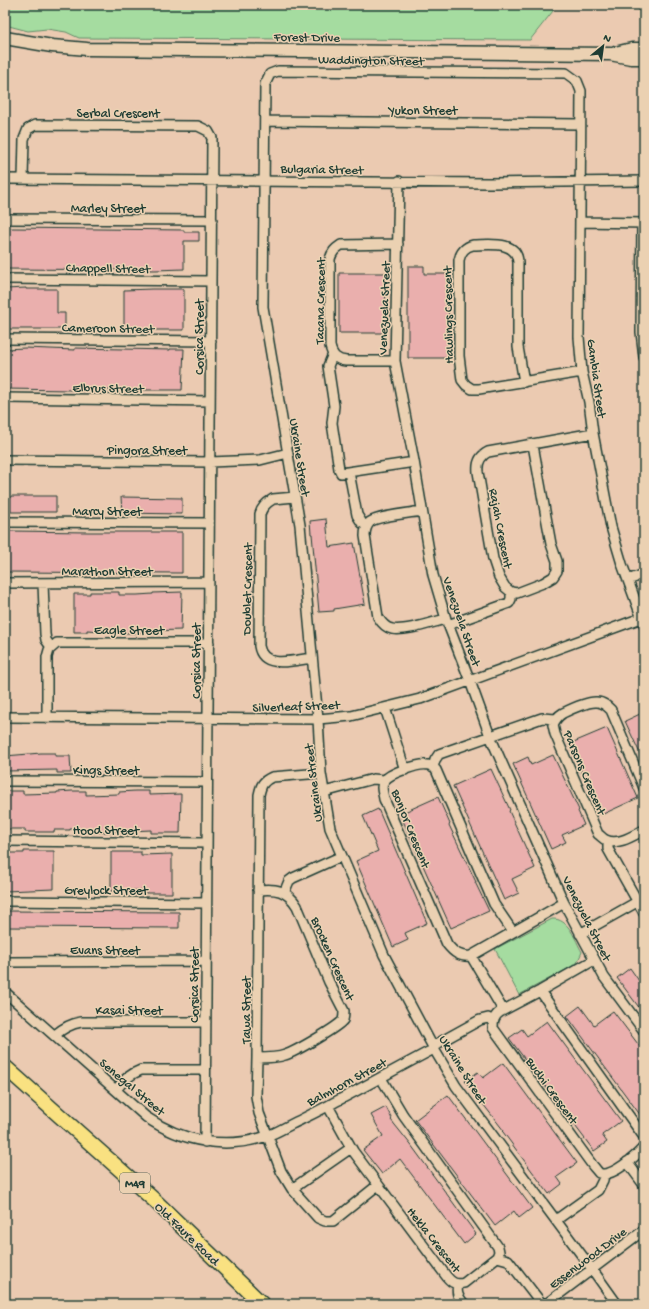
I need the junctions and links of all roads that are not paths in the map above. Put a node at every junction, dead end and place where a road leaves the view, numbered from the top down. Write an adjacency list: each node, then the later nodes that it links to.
1 (5, 38): 3 (street, Forest Drive)
2 (644, 49): 3 (street, Forest Drive)
3 (610, 54): 4 (street, Forest Drive)
4 (644, 58)
5 (577, 81): 6 (street, Waddington Street); 7 (street, Gambia Street)
6 (265, 121): 7 (street, Yukon Street); 11 (street, Waddington Street)
7 (580, 124): 13 (street, Gambia Street)
8 (5, 179): 9 (street, Bulgaria Street)
9 (23, 179): 10 (street, Bulgaria Street); 10 (street, Serbal Crescent)
10 (212, 180): 11 (street, Bulgaria Street); 16 (street, Corsica Street)
11 (264, 180): 12 (street, Bulgaria Street); 33 (street, Ukraine Street)
12 (399, 181): 13 (street, Bulgaria Street); 19 (street, Venezuela Street)
13 (580, 182): 14 (street, Bulgaria Street); 17 (street, Gambia Street)
14 (642, 182)
15 (5, 219): 16 (street, Marley Street)
16 (212, 220): 21 (street, Corsica Street)
17 (580, 222): 18 (street); 27 (street, Gambia Street)
18 (643, 223): 25 (street)
19 (398, 244): 24 (street, Tacana Crescent); 26 (street, Venezuela Street)
20 (5, 279): 21 (street, Chappell Street)
21 (211, 281): 23 (street, Corsica Street)
22 (5, 339): 23 (street, Cameroon Street)
23 (211, 341): 30 (street, Corsica Street)
24 (333, 354): 26 (street, Tacana Crescent); 37 (street)
25 (644, 357)
26 (395, 361): 39 (street, Venezuela Street)
27 (582, 372): 28 (street, Hawlings Crescent); 31 (street, Gambia Street)
28 (524, 382): 28 (street, Hawlings Crescent)
29 (5, 398): 30 (street, Elbrus Street)
30 (210, 401): 35 (street, Corsica Street)
31 (593, 433): 32 (street, Rajah Crescent); 44 (street, Gambia Street)
32 (533, 445): 48 (street); 48 (street, Rajah Crescent)
33 (288, 453): 35 (street, Pingora Street); 38 (street, Ukraine Street)
34 (5, 460): 35 (street, Pingora Street)
35 (210, 462): 41 (street, Corsica Street)
36 (408, 463): 37 (street)
37 (349, 472): 42 (street)
38 (295, 497): 53 (street, Ukraine Street); 53 (street, Doublet Crescent)
39 (422, 511): 42 (street); 50 (street, Venezuela Street)
40 (5, 522): 41 (street, Marcy Street)
41 (209, 523): 45 (street, Corsica Street)
42 (367, 526): 50 (street)
43 (644, 574): 44 (street)
44 (628, 580): 49 (street, Gambia Street)
45 (209, 582): 47 (street, Marathon Street); 51 (street, Corsica Street)
46 (5, 583): 47 (street, Marathon Street)
47 (43, 583): 52 (street)
48 (511, 592): 50 (street)
49 (643, 619): 54 (street, Silverleaf Street)
50 (447, 622): 54 (street, Venezuela Street)
51 (209, 643): 52 (street, Eagle Street); 58 (street, Corsica Street)
52 (51, 647): 57 (street)
53 (312, 658): 59 (street, Ukraine Street)
54 (470, 681): 55 (street, Silverleaf Street); 61 (street, Venezuela Street)
55 (385, 708): 59 (street, Silverleaf Street); 63 (street)
56 (5, 718): 57 (street, Silverleaf Street)
57 (46, 718): 58 (street, Silverleaf Street)
58 (208, 719): 59 (street, Silverleaf Street); 67 (street, Corsica Street)
59 (318, 719): 64 (street, Ukraine Street)
60 (556, 719): 61 (street); 68 (street, Parsons Crescent); 72 (street, Parsons Crescent)
61 (490, 736): 62 (street); 80 (street, Venezuela Street)
62 (433, 768): 63 (street, Bonjor Crescent); 82 (street)
63 (405, 770): 65 (street, Bonjor Crescent)
64 (321, 773): 69 (street, Ukraine Street); 75 (street, Tawa Street)
65 (384, 780): 69 (street); 84 (street, Bonjor Crescent)
66 (5, 781): 67 (street, Kings Street)
67 (207, 782): 73 (street, Corsica Street)
68 (644, 788)
69 (324, 792): 74 (street, Ukraine Street)
70 (644, 830): 72 (street)
71 (5, 841): 73 (street, Hood Street)
72 (608, 841): 77 (street)
73 (207, 842): 79 (street, Corsica Street)
74 (342, 856): 76 (street); 95 (street, Ukraine Street)
75 (258, 890): 76 (street); 96 (street, Tawa Street)
76 (284, 893): 96 (street, Brocken Crescent)
77 (641, 899): 81 (street); 83 (street)
78 (5, 901): 79 (street, Greylock Street)
79 (206, 903): 86 (street, Corsica Street)
80 (564, 903): 82 (street); 83 (street, Venezuela Street)
81 (644, 913)
82 (513, 932): 84 (street)
83 (580, 934): 85 (street, Venezuela Street)
84 (471, 956): 90 (street)
85 (594, 960): 88 (street); 93 (street, Venezuela Street)
86 (206, 961): 87 (street, Evans Street); 92 (street, Corsica Street)
87 (5, 964)
88 (540, 991): 90 (street); 103 (street)
89 (5, 992): 94 (street, Senegal Street)
90 (503, 1010): 91 (street)
91 (493, 1021): 95 (street, Balmhorn Street); 108 (street, Budhi Crescent)
92 (206, 1022): 94 (street, Kasai Street); 98 (street, Corsica Street)
93 (644, 1031)
94 (55, 1035): 100 (street, Senegal Street)
95 (433, 1047): 99 (street, Balmhorn Street); 112 (street, Ukraine Street)
96 (257, 1058): 102 (street, Tawa Street)
97 (5, 1067): 117 (main road, Old Faure Road / M49)
98 (205, 1070): 100 (street); 104 (street, Corsica Street)
99 (381, 1078): 101 (street, Balmhorn Street); 114 (street)
100 (116, 1090): 104 (street, Senegal Street)
101 (328, 1106): 102 (street, Balmhorn Street); 106 (street, Hekla Crescent)
102 (268, 1135): 104 (street, Senegal Street); 111 (street, Tawa Street)
103 (644, 1136)
104 (205, 1142)
105 (644, 1147): 107 (street)
106 (351, 1148): 109 (street, Hekla Crescent); 111 (street)
107 (627, 1162): 108 (street); 110 (street)
108 (604, 1174): 112 (street)
109 (378, 1186): 111 (street, Tawa Street); 116 (street, Hekla Crescent)
110 (644, 1186)
111 (292, 1189)
112 (556, 1220): 115 (street, Ukraine Street)
113 (644, 1230): 115 (street, Essenwood Drive)
114 (497, 1257): 116 (street, Hekla Crescent); 119 (street)
115 (592, 1269): 120 (street, Essenwood Drive); 121 (street, Ukraine Street)
116 (458, 1284): 118 (street)
117 (262, 1304)
118 (464, 1304)
119 (542, 1304)
120 (546, 1304)
121 (616, 1304)

